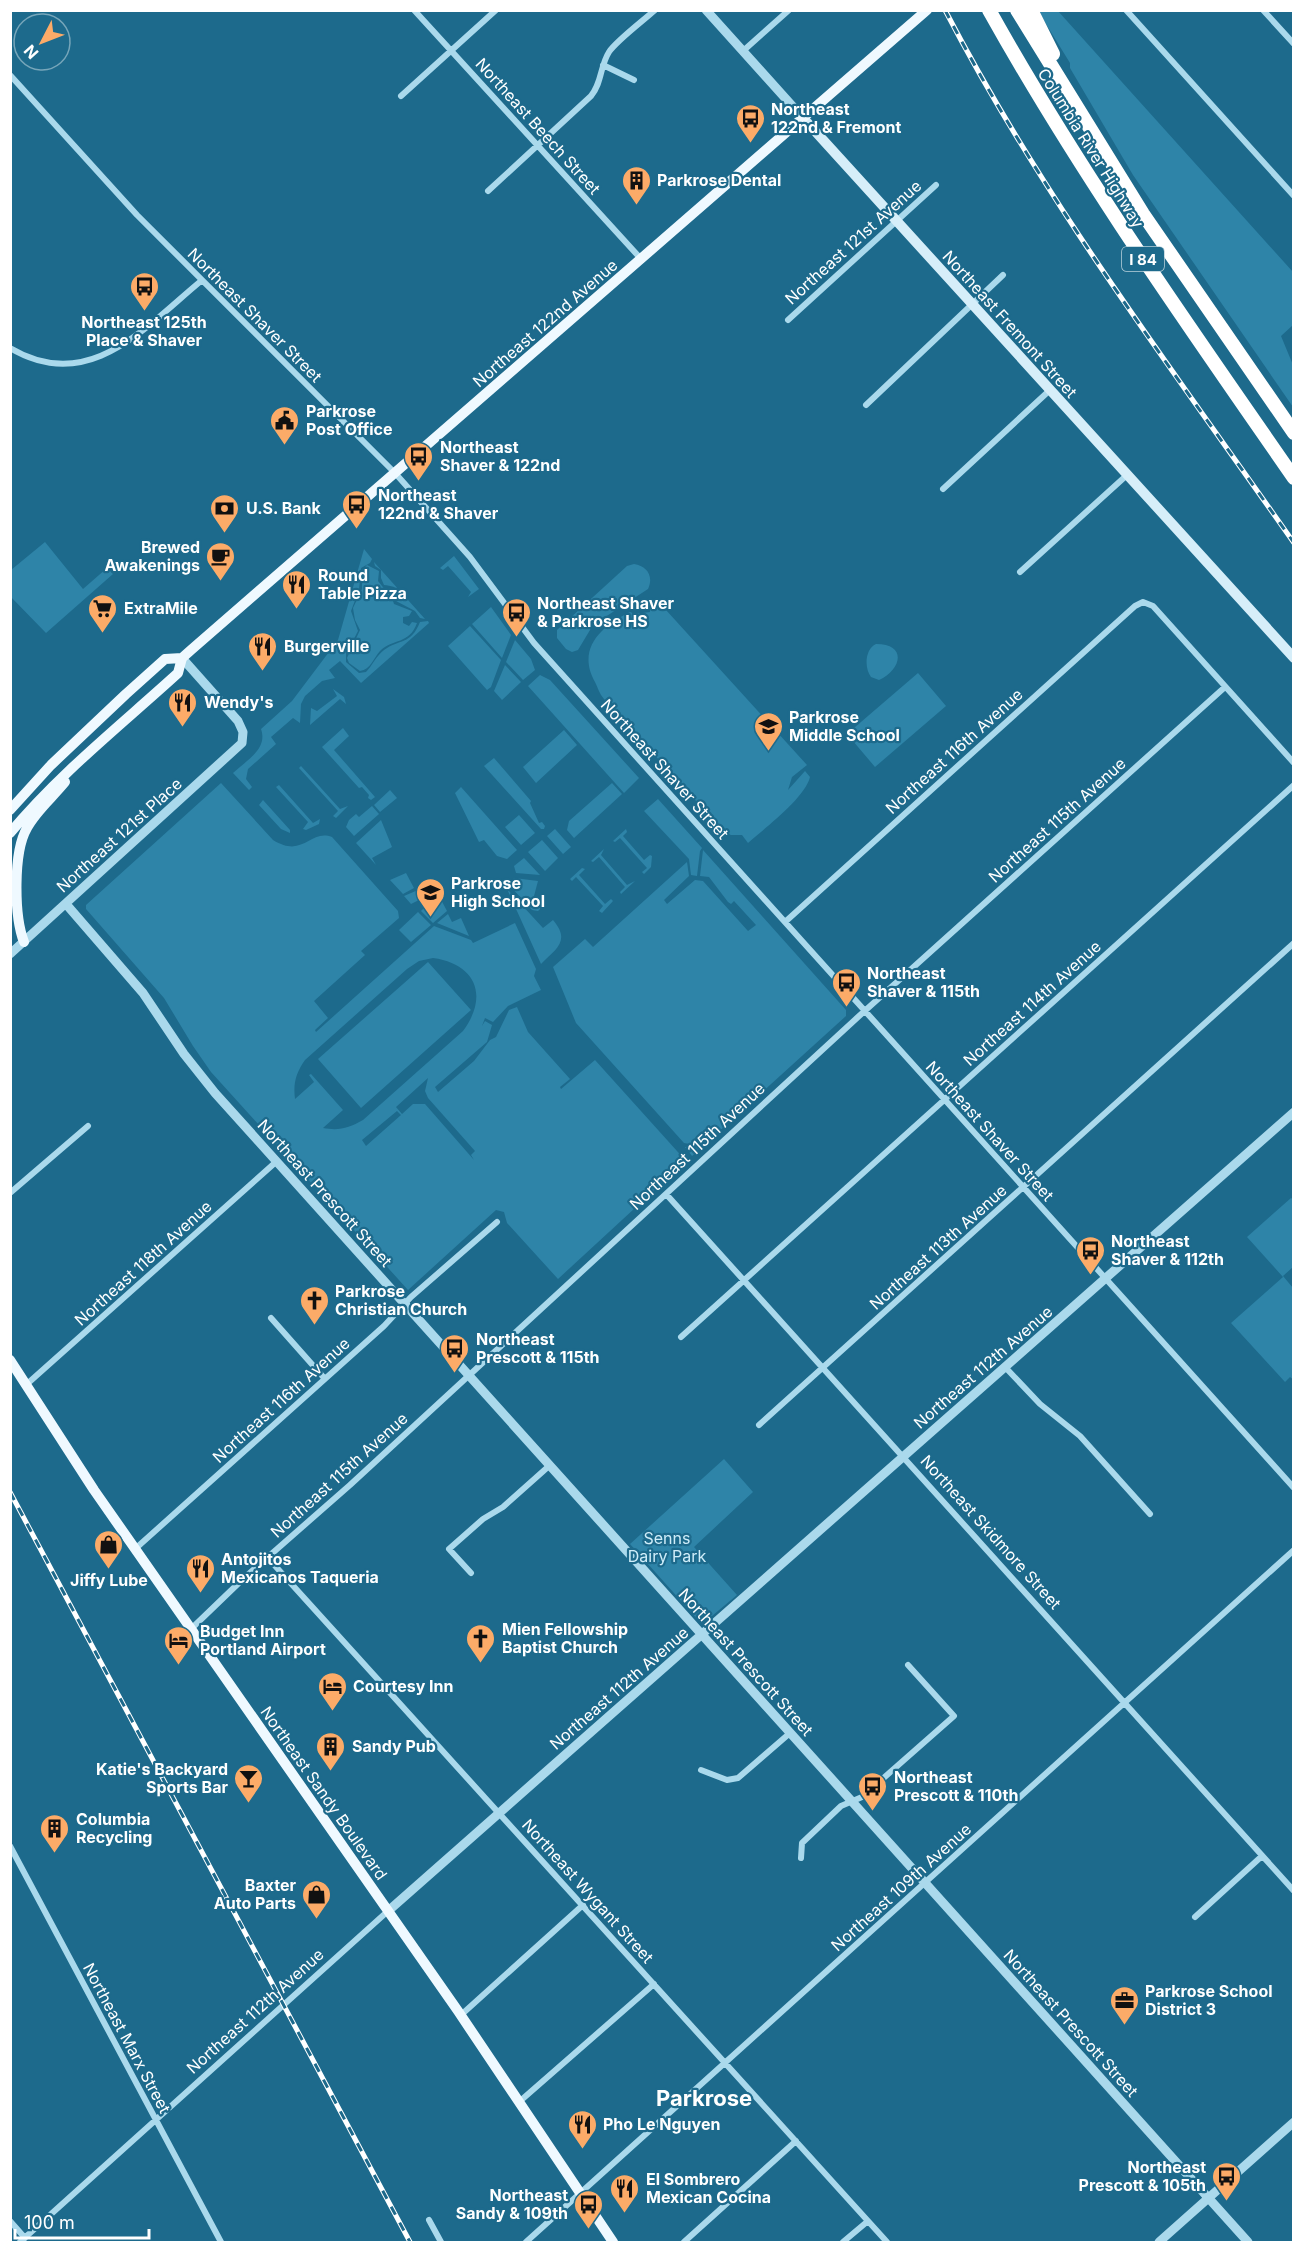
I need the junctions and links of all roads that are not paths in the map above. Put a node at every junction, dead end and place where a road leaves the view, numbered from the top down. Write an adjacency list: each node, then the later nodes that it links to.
1 (414, 10): 12 (street, Northeast Beech Street)
2 (496, 10): 12 (street)
3 (655, 10): 14 (street)
4 (706, 10): 13 (street, Northeast Fremont Street)
5 (789, 10): 13 (street)
6 (927, 10): 18 (main road, Northeast 122nd Avenue)
7 (989, 10): 35 (highway, Columbia River Highway / I 84)
8 (1126, 10): 22 (street)
9 (1263, 10): 11 (street)
10 (1026, 15): 32 (highway, Columbia River Highway / I 84)
11 (1293, 44)
12 (450, 50): 17 (street); 19 (street, Northeast Beech Street)
13 (743, 51): 18 (street, Northeast Fremont Street)
14 (603, 65): 16 (street); 19 (street)
15 (10, 75): 26 (street, Northeast Shaver Street)
16 (634, 80)
17 (400, 96)
18 (804, 119): 23 (main road, Northeast Fremont Street); 24 (main road, Northeast 122nd Avenue)
19 (538, 146): 21 (street); 24 (street, Northeast Beech Street)
20 (936, 184): 23 (street, Northeast 121st Avenue)
21 (488, 191)
22 (1293, 196)
23 (895, 220): 27 (main road, Northeast Fremont Street); 28 (street, Northeast 121st Avenue)
24 (642, 260): 33 (main road, Northeast 122nd Avenue)
25 (1003, 275): 27 (street)
26 (201, 281): 29 (street); 33 (street, Northeast Shaver Street)
27 (972, 305): 30 (main road, Northeast Fremont Street); 31 (street)
28 (788, 320)
29 (10, 348)
30 (1050, 390): 34 (main road, Northeast Fremont Street); 36 (street)
31 (866, 405)
32 (1293, 433)
33 (395, 473): 38 (main road, Northeast 122nd Avenue); 47 (street, Northeast Shaver Street)
34 (1127, 475): 37 (street); 39 (main road, Northeast Fremont Street)
35 (1293, 478)
36 (943, 489)
37 (1020, 572)
38 (182, 658): 41 (main road, Northeast 122nd Avenue); 44 (main road, Northeast 122nd Avenue); 46 (street, Northeast 121st Place)
39 (1293, 658)
40 (1225, 687): 42 (street); 47 (street, Northeast 116th Avenue); 51 (street, Northeast 115th Avenue)
41 (84, 757): 45 (main road, Northeast 122nd Avenue); 48 (main road)
42 (1293, 763)
43 (1293, 785): 52 (street, Northeast 114th Avenue)
44 (10, 810)
45 (10, 832)
46 (66, 904): 48 (street, Northeast 121st Place); 55 (street, Northeast Prescott Street)
47 (785, 922): 51 (street, Northeast Shaver Street)
48 (24, 942): 50 (street, Northeast 121st Place)
49 (1293, 943): 56 (street, Northeast 113th Avenue)
50 (10, 954)
51 (865, 1011): 52 (street, Northeast Shaver Street); 58 (street, Northeast 115th Avenue)
52 (945, 1100): 56 (street, Northeast Shaver Street); 61 (street, Northeast 114th Avenue)
53 (1293, 1112): 60 (street, Northeast 112th Avenue)
54 (88, 1126): 57 (street)
55 (277, 1161): 62 (street, Northeast Prescott Street); 70 (street, Northeast 118th Avenue)
56 (1023, 1189): 60 (street, Northeast Shaver Street); 67 (street, Northeast 113th Avenue)
57 (10, 1194)
58 (666, 1194): 61 (street, Northeast Skidmore Street); 68 (street, Northeast 115th Avenue)
59 (497, 1222): 62 (street, Northeast 116th Avenue)
60 (1105, 1279): 66 (street, Northeast 112th Avenue); 74 (street, Northeast Shaver Street)
61 (744, 1280): 64 (street, Northeast 114th Avenue); 67 (street, Northeast Skidmore Street)
62 (405, 1304): 68 (street, Northeast Prescott Street); 69 (street, Northeast 116th Avenue)
63 (271, 1318): 69 (street)
64 (681, 1337)
65 (10, 1360): 70 (main road, Northeast Sandy Boulevard)
66 (1005, 1367): 72 (street, Northeast 112th Avenue); 75 (street)
67 (822, 1368): 71 (street, Northeast 113th Avenue); 72 (street, Northeast Skidmore Street)
68 (468, 1375): 73 (street, Northeast Prescott Street); 78 (street, Northeast 115th Avenue)
69 (325, 1379): 76 (street, Northeast 116th Avenue)
70 (27, 1384): 76 (main road, Northeast Sandy Boulevard)
71 (759, 1425)
72 (903, 1457): 81 (street, Northeast 112th Avenue); 83 (street, Northeast Skidmore Street)
73 (549, 1466): 79 (street); 81 (street, Northeast Prescott Street)
74 (1293, 1488)
75 (1150, 1514)
76 (135, 1549): 80 (main road, Northeast Sandy Boulevard)
77 (1293, 1550): 83 (street, Northeast 109th Avenue)
78 (268, 1558): 80 (street, Northeast 115th Avenue); 87 (street, Northeast Wygant Street)
79 (471, 1574)
80 (191, 1629): 94 (main road, Northeast Sandy Boulevard)
81 (702, 1635): 84 (street, Northeast Prescott Street); 87 (street, Northeast 112th Avenue)
82 (908, 1665): 86 (street)
83 (1124, 1703): 89 (street, Northeast Skidmore Street); 91 (street, Northeast 109th Avenue)
84 (790, 1733): 85 (street); 86 (street, Northeast Prescott Street)
85 (701, 1770)
86 (851, 1801): 90 (street); 91 (street, Northeast Prescott Street)
87 (500, 1813): 93 (street, Northeast Wygant Street); 94 (street, Northeast 112th Avenue)
88 (10, 1846): 100 (street, Northeast Marx Street)
89 (1262, 1856): 92 (street, Northeast Skidmore Street); 95 (street)
90 (801, 1858)
91 (926, 1883): 98 (street, Northeast 109th Avenue); 104 (street, Northeast Prescott Street)
92 (1293, 1891)
93 (583, 1905): 96 (street, Northeast Wygant Street); 97 (street)
94 (388, 1911): 97 (main road, Northeast Sandy Boulevard); 100 (street, Northeast 112th Avenue)
95 (1196, 1917)
96 (654, 1984): 98 (street, Northeast Wygant Street); 99 (street)
97 (461, 2015): 99 (main road, Northeast Sandy Boulevard)
98 (725, 2064): 102 (street, Northeast Wygant Street); 103 (street, Northeast 109th Avenue)
99 (519, 2102): 103 (main road, Northeast Sandy Boulevard)
100 (155, 2120): 108 (street, Northeast 112th Avenue); 109 (street, Northeast Marx Street)
101 (1293, 2122): 104 (street)
102 (796, 2141): 107 (street, Northeast Wygant Street); 113 (street)
103 (579, 2194): 111 (street, Northeast 109th Avenue); 112 (main road, Northeast Sandy Boulevard)
104 (1208, 2198): 116 (street); 117 (street, Northeast Prescott Street)
105 (429, 2220): 110 (street)
106 (10, 2221): 108 (street)
107 (868, 2221): 114 (street); 115 (street, Northeast Wygant Street)
108 (23, 2240)
109 (221, 2242)
110 (441, 2242)
111 (526, 2242)
112 (613, 2242)
113 (684, 2242)
114 (843, 2242)
115 (887, 2242)
116 (1159, 2242)
117 (1248, 2242)

